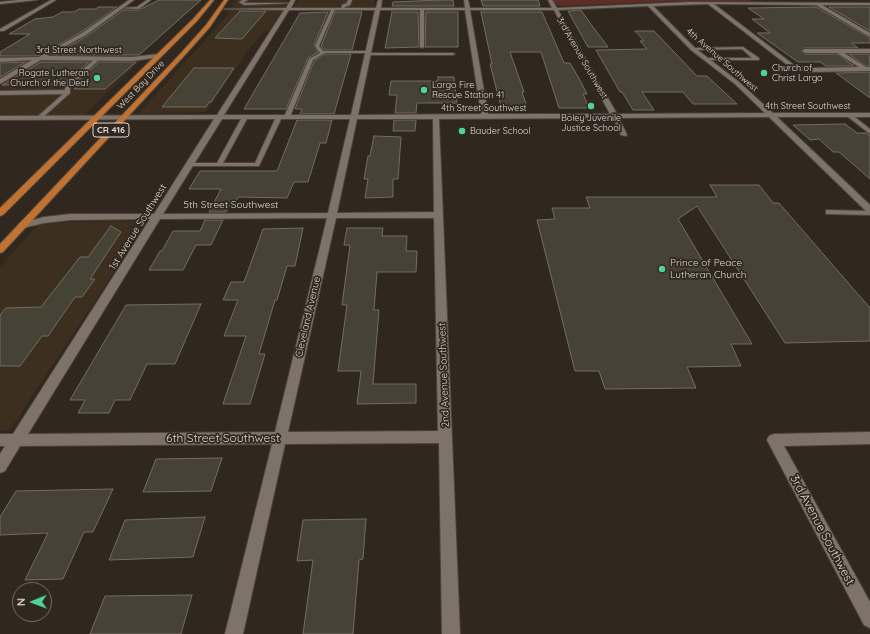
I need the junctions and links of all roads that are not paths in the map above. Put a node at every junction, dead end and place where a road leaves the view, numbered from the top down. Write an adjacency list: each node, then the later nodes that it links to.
1 (35, 0): 13 (street)
2 (54, 0): 31 (street)
3 (132, 0): 21 (street)
4 (149, 0): 21 (lane)
5 (212, 0): 30 (main road, West Bay Drive / CR 416)
6 (217, 0): 22 (main road)
7 (226, 0): 22 (main road, West Bay Drive / CR 416)
8 (246, 0): 15 (lane)
9 (350, 0): 24 (lane)
10 (466, 0): 26 (street)
11 (550, 0): 27 (street, 3rd Avenue Southwest)
12 (759, 0): 17 (street)
13 (0, 3)
14 (709, 3): 17 (street); 20 (street); 46 (street)
15 (291, 4): 22 (street); 23 (street); 56 (street, 1st Avenue Southwest)
16 (379, 4): 24 (street); 25 (street); 39 (street, Cleveland Avenue)
17 (765, 4): 18 (street)
18 (816, 4): 19 (street); 32 (street)
19 (870, 4)
20 (649, 5): 27 (street); 34 (street, 4th Avenue Southwest)
21 (121, 8): 42 (street)
22 (220, 9): 28 (main road); 55 (main road, West Bay Drive / CR 416)
23 (333, 9): 24 (street); 38 (lane)
24 (342, 9)
25 (422, 9): 26 (street); 33 (lane)
26 (467, 9): 27 (street); 62 (street)
27 (555, 9): 53 (street, 3rd Avenue Southwest)
28 (212, 12)
29 (206, 15): 30 (main road)
30 (195, 20): 41 (main road, West Bay Drive / CR 416)
31 (2, 30)
32 (870, 35)
33 (422, 47)
34 (693, 49): 44 (street, 4th Avenue Southwest); 44 (lane)
35 (805, 51): 36 (street)
36 (838, 51): 37 (street); 46 (street)
37 (870, 51)
38 (323, 52): 39 (lane); 59 (lane)
39 (368, 53): 40 (lane); 60 (street, Cleveland Avenue)
40 (453, 54)
41 (158, 56): 43 (street, 3rd Street Northwest); 54 (main road, West Bay Drive / CR 416)
42 (40, 59): 43 (street, 3rd Street Northwest); 45 (street, 3rd Street Northwest); 47 (street)
43 (98, 59): 48 (lane)
44 (705, 59): 50 (street, 4th Avenue Southwest)
45 (0, 60)
46 (868, 70)
47 (0, 82)
48 (68, 92): 49 (lane); 64 (lane)
49 (0, 93)
50 (770, 115): 51 (street, 4th Street Southwest); 53 (street, 4th Street Southwest); 69 (street, 4th Avenue Southwest)
51 (849, 115): 52 (street, 4th Street Southwest); 65 (lane)
52 (870, 115)
53 (615, 116): 62 (street, 4th Street Southwest); 66 (lane)
54 (98, 117): 55 (street, 4th Street Southwest); 64 (street, 4th Street Southwest); 71 (main road, West Bay Drive / CR 416)
55 (123, 117): 56 (street, 4th Street Southwest); 75 (main road, West Bay Drive / CR 416)
56 (219, 117): 57 (street, 4th Street Southwest); 67 (street, 1st Avenue Southwest)
57 (245, 117): 58 (street, 4th Street Southwest); 68 (lane)
58 (279, 117): 59 (street, 4th Street Southwest); 68 (lane)
59 (287, 117): 60 (street, 4th Street Southwest)
60 (354, 117): 61 (street, 4th Street Southwest); 73 (street, Cleveland Avenue)
61 (436, 117): 62 (street, 4th Street Southwest); 72 (street, 2nd Avenue Southwest)
62 (485, 117)
63 (0, 118): 64 (street, 4th Street Southwest)
64 (39, 118)
65 (870, 132)
66 (624, 135)
67 (189, 165): 68 (lane); 74 (street, 1st Avenue Southwest)
68 (219, 165)
69 (869, 208): 70 (lane)
70 (829, 212)
71 (0, 213)
72 (439, 215): 73 (street, 5th Street Southwest); 77 (street, 2nd Avenue Southwest)
73 (332, 216): 74 (street, 5th Street Southwest); 78 (street, Cleveland Avenue)
74 (158, 217): 75 (street, 5th Street Southwest); 81 (street, 1st Avenue Southwest)
75 (24, 225): 76 (main road, West Bay Drive / CR 416)
76 (0, 250)
77 (446, 437): 78 (street, 6th Street Southwest); 85 (street, 2nd Avenue Southwest)
78 (280, 438): 81 (street, 6th Street Southwest); 84 (street, Cleveland Avenue)
79 (870, 438): 83 (street, 3rd Avenue Southwest)
80 (0, 440): 81 (street, 6th Street Southwest)
81 (16, 440): 82 (street, 1st Avenue Southwest)
82 (0, 466)
83 (870, 619)
84 (234, 634)
85 (451, 634)

